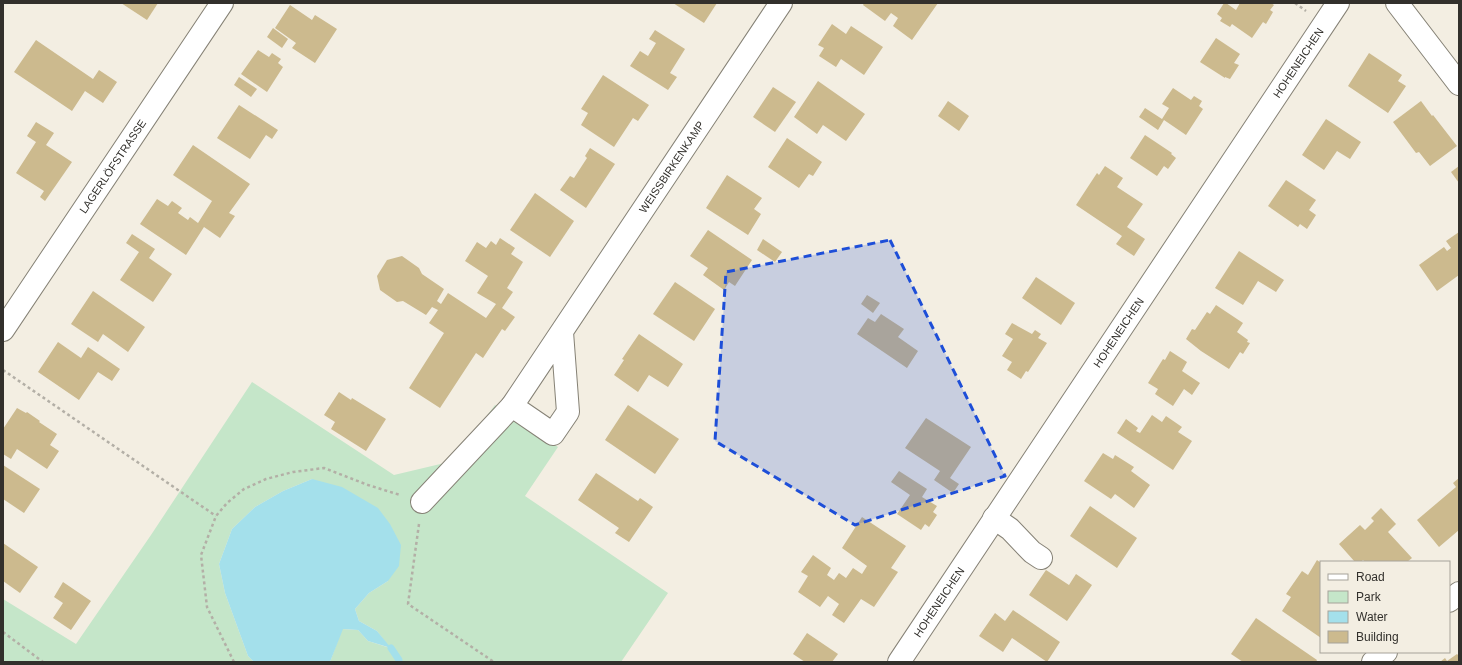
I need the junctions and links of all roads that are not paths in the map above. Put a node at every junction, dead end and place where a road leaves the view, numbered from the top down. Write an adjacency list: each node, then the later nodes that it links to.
1 (222, 3): 6 (street, LAGERLÖFSTRASSE)
2 (781, 3): 7 (street, WEISSBIRKENKAMP)
3 (1338, 3): 10 (street, HOHENEICHEN)
4 (1397, 3): 5 (street)
5 (1459, 84)
6 (5, 322)
7 (562, 332): 8 (street, WEISSBIRKENKAMP); 8 (street)
8 (512, 406): 9 (street, WEISSBIRKENKAMP)
9 (422, 502)
10 (994, 518): 11 (street); 15 (street, HOHENEICHEN)
11 (1041, 558)
12 (1459, 593): 13 (street)
13 (1450, 600)
14 (1385, 653): 16 (street)
15 (899, 662)
16 (1373, 662)

